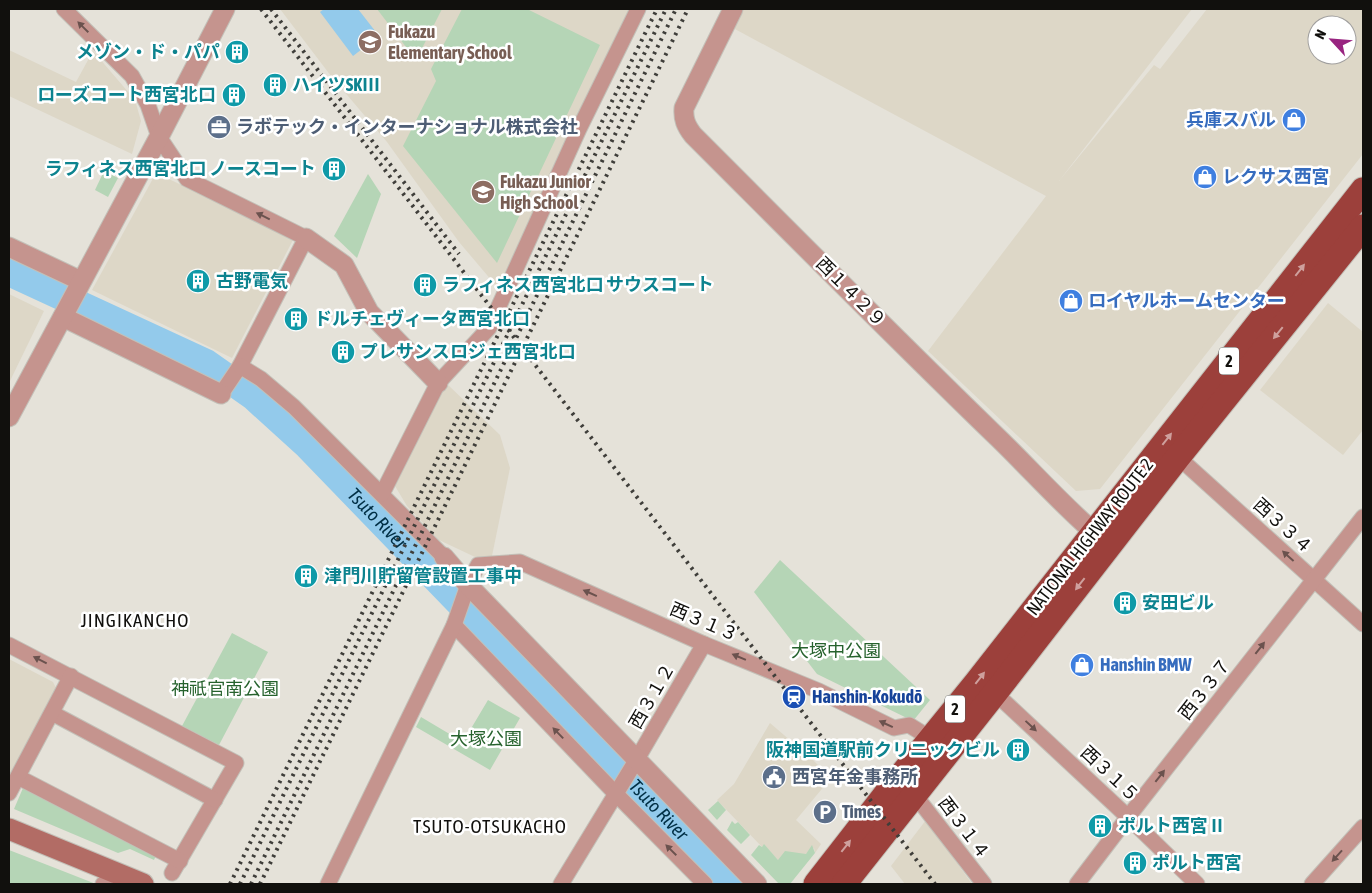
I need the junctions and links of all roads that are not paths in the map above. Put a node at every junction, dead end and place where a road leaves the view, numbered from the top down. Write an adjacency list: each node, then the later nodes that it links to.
1 (64, 9): 5 (street, one-way to 1)
2 (225, 9): 5 (street)
3 (638, 9): 13 (street)
4 (733, 9): 19 (street, 西１４２９)
5 (159, 137): 8 (street, one-way to 5); 10 (street)
6 (1363, 190): 19 (highway, NATIONAL HIGHWAY ROUTE 2 / 2, one-way to 6)
7 (1360, 237): 16 (highway, NATIONAL HIGHWAY ROUTE 2 / 2, one-way to 16)
8 (306, 238): 12 (street); 13 (street)
9 (9, 247): 10 (street)
10 (78, 286): 11 (street)
11 (65, 312): 14 (street); 15 (street)
12 (240, 366): 14 (street); 17 (street)
13 (438, 383): 17 (street)
14 (221, 394)
15 (9, 417)
16 (1178, 457): 19 (highway, NATIONAL HIGHWAY ROUTE 2 / 2); 21 (street, 西３３４, one-way to 16)
17 (382, 494): 20 (street)
18 (1363, 517): 21 (street, 西３３７)
19 (1102, 539): 28 (highway, NATIONAL HIGHWAY ROUTE 2 / 2, one-way to 28); 30 (highway, NATIONAL HIGHWAY ROUTE 2 / 2, one-way to 19)
20 (444, 557): 22 (street)
21 (1314, 580): 24 (street, 西３３４); 37 (street, 西３３７, one-way to 21)
22 (466, 589): 23 (street); 26 (street, 西３１３, one-way to 22); 31 (street)
23 (455, 622): 33 (street, one-way to 23); 41 (street)
24 (1363, 624)
25 (9, 644): 27 (street, one-way to 25)
26 (704, 644): 30 (street, 西３１３, one-way to 26); 31 (street, 西３１２)
27 (71, 676): 29 (street); 36 (street)
28 (995, 693): 35 (highway, NATIONAL HIGHWAY ROUTE 2 / 2); 37 (street, 西３１５, one-way to 37)
29 (52, 713): 32 (street); 36 (street)
30 (930, 738): 45 (highway, NATIONAL HIGHWAY ROUTE 2 / 2, one-way to 30)
31 (634, 763): 33 (street, 西３１２); 44 (street)
32 (18, 777): 34 (street); 36 (street)
33 (618, 791): 42 (street, 西３１２); 43 (street, one-way to 33)
34 (9, 794)
35 (914, 794): 46 (highway, NATIONAL HIGHWAY ROUTE 2 / 2); 47 (street, 西３１４)
36 (215, 800)
37 (1128, 817): 48 (street, 西３３７); 49 (street, 西３１５)
38 (1363, 827): 50 (street, one-way to 50)
39 (9, 829): 40 (main road)
40 (142, 884)
41 (328, 884)
42 (561, 884)
43 (706, 884)
44 (757, 884)
45 (816, 884)
46 (844, 884)
47 (984, 884)
48 (1077, 884)
49 (1197, 884)
50 (1312, 884)

